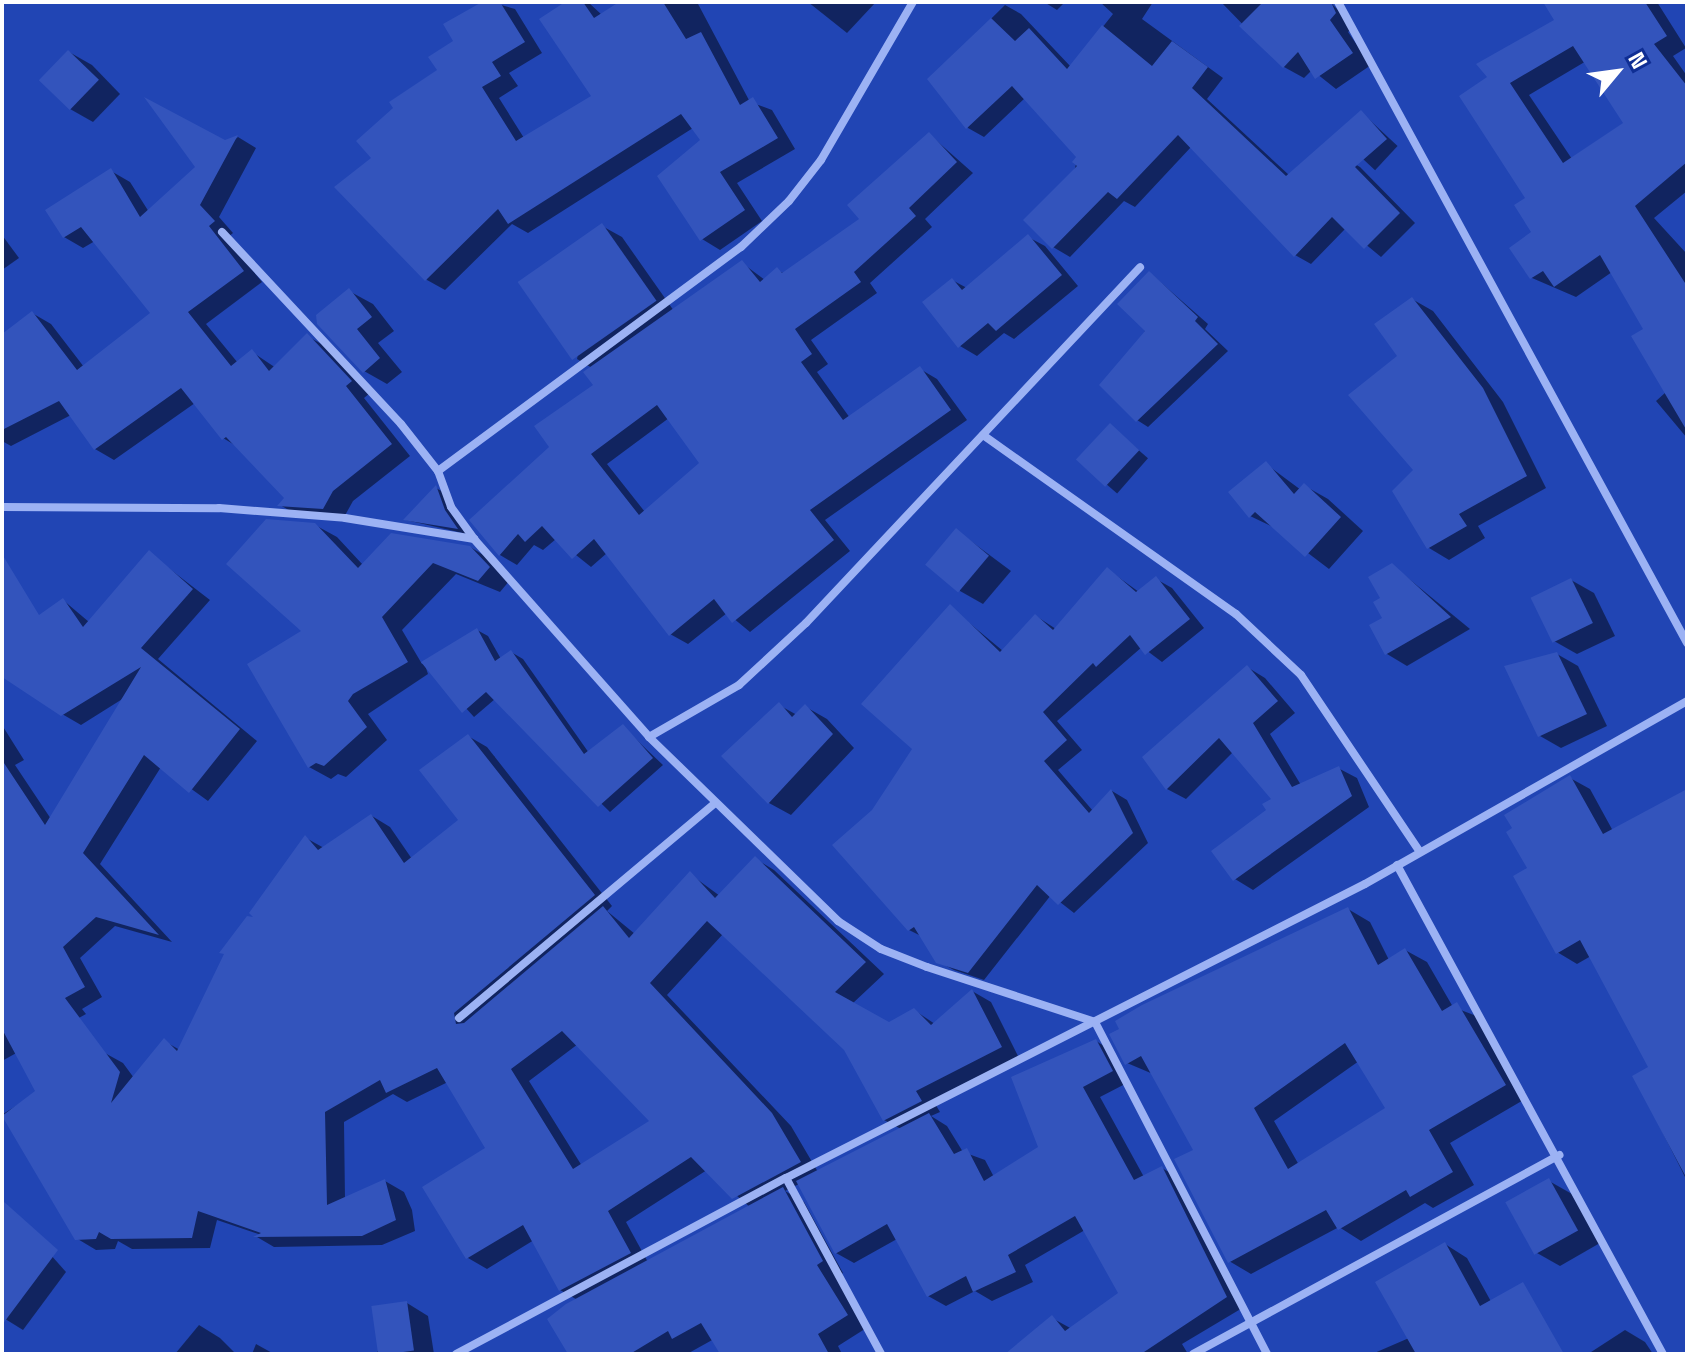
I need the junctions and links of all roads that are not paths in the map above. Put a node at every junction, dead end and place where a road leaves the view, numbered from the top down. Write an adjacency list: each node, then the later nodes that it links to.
1 (913, 2): 6 (street)
2 (1338, 2): 9 (street)
3 (222, 232): 6 (street)
4 (1140, 267): 5 (street)
5 (983, 435): 11 (street); 13 (street)
6 (438, 471): 8 (street)
7 (2, 507): 8 (street)
8 (474, 539): 11 (street)
9 (1687, 641)
10 (1687, 701): 13 (street)
11 (649, 737): 12 (street)
12 (715, 803): 15 (street); 16 (street)
13 (1420, 852): 14 (street)
14 (1397, 865): 16 (street); 17 (street)
15 (459, 1018)
16 (1095, 1022): 18 (street); 19 (street)
17 (1559, 1155): 19 (street); 24 (street)
18 (786, 1178): 20 (street); 21 (street)
19 (1250, 1322): 22 (street); 23 (street)
20 (456, 1354)
21 (881, 1354)
22 (1193, 1354)
23 (1267, 1354)
24 (1663, 1354)

